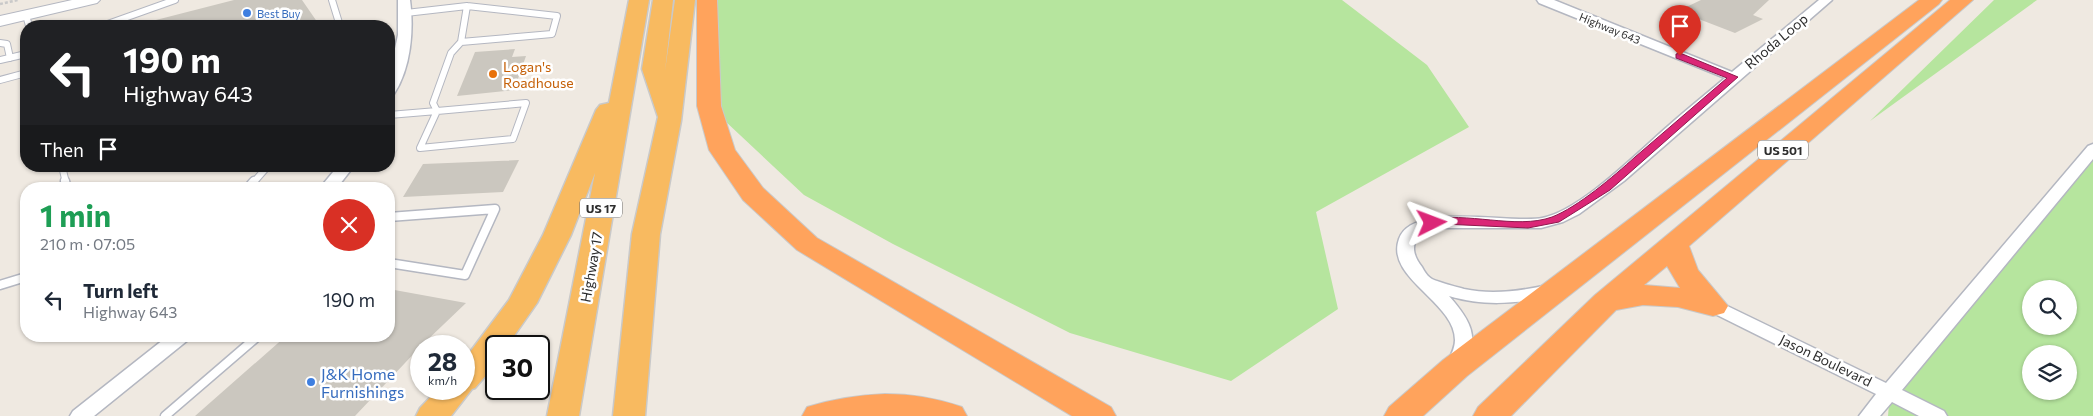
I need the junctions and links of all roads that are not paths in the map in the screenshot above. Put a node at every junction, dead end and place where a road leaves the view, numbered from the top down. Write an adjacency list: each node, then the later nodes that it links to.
1 (47, 0): 15 (street)
2 (175, 0): 17 (lane)
3 (332, 0): 18 (lane)
4 (639, 0): 25 (highway, Highway 17 / US 17)
5 (664, 0): 33 (highway)
6 (685, 0): 33 (highway)
7 (707, 0): 61 (highway)
8 (1543, 0): 29 (street, Highway 643)
9 (1826, 0): 29 (street, Rhoda Loop)
10 (1932, 0): 45 (highway, US 501)
11 (1963, 0): 40 (highway, US 501)
12 (82, 1): 16 (street)
13 (405, 6): 14 (lane); 28 (street)
14 (468, 6): 21 (lane); 21 (lane)
15 (0, 10)
16 (31, 20)
17 (119, 20)
18 (338, 20)
19 (0, 21): 20 (street)
20 (20, 21)
21 (461, 42): 31 (lane)
22 (0, 43): 24 (lane)
23 (20, 56): 24 (lane)
24 (10, 58): 26 (lane)
25 (628, 58): 50 (highway); 57 (highway, Highway 17 / US 17)
26 (0, 60)
27 (20, 75): 30 (lane)
28 (395, 77)
29 (1734, 77): 43 (street, Rhoda Loop)
30 (0, 80)
31 (437, 111): 31 (lane); 32 (lane)
32 (395, 114)
33 (669, 121): 58 (highway)
34 (2093, 149): 52 (street)
35 (263, 172): 37 (lane)
36 (341, 172): 38 (street)
37 (253, 182)
38 (333, 182)
39 (395, 217): 41 (lane)
40 (1674, 242): 46 (highway, US 501); 47 (highway)
41 (395, 264)
42 (20, 278): 44 (lane)
43 (1421, 278): 45 (street); 51 (street)
44 (0, 285)
45 (1555, 290): 51 (highway, US 501)
46 (1605, 303): 47 (highway); 63 (highway, US 501)
47 (1713, 306): 52 (street, Jason Boulevard)
48 (173, 342): 54 (street)
49 (251, 342): 55 (lane)
50 (475, 367)
51 (1454, 368): 62 (highway, US 501)
52 (1890, 392): 64 (street); 65 (street, Jason Boulevard)
53 (446, 400): 56 (highway)
54 (80, 416)
55 (165, 416)
56 (432, 416)
57 (563, 416)
58 (629, 416)
59 (819, 416): 60 (highway)
60 (950, 416)
61 (1099, 416)
62 (1401, 416)
63 (1490, 416)
64 (1869, 416)
65 (1937, 416)

